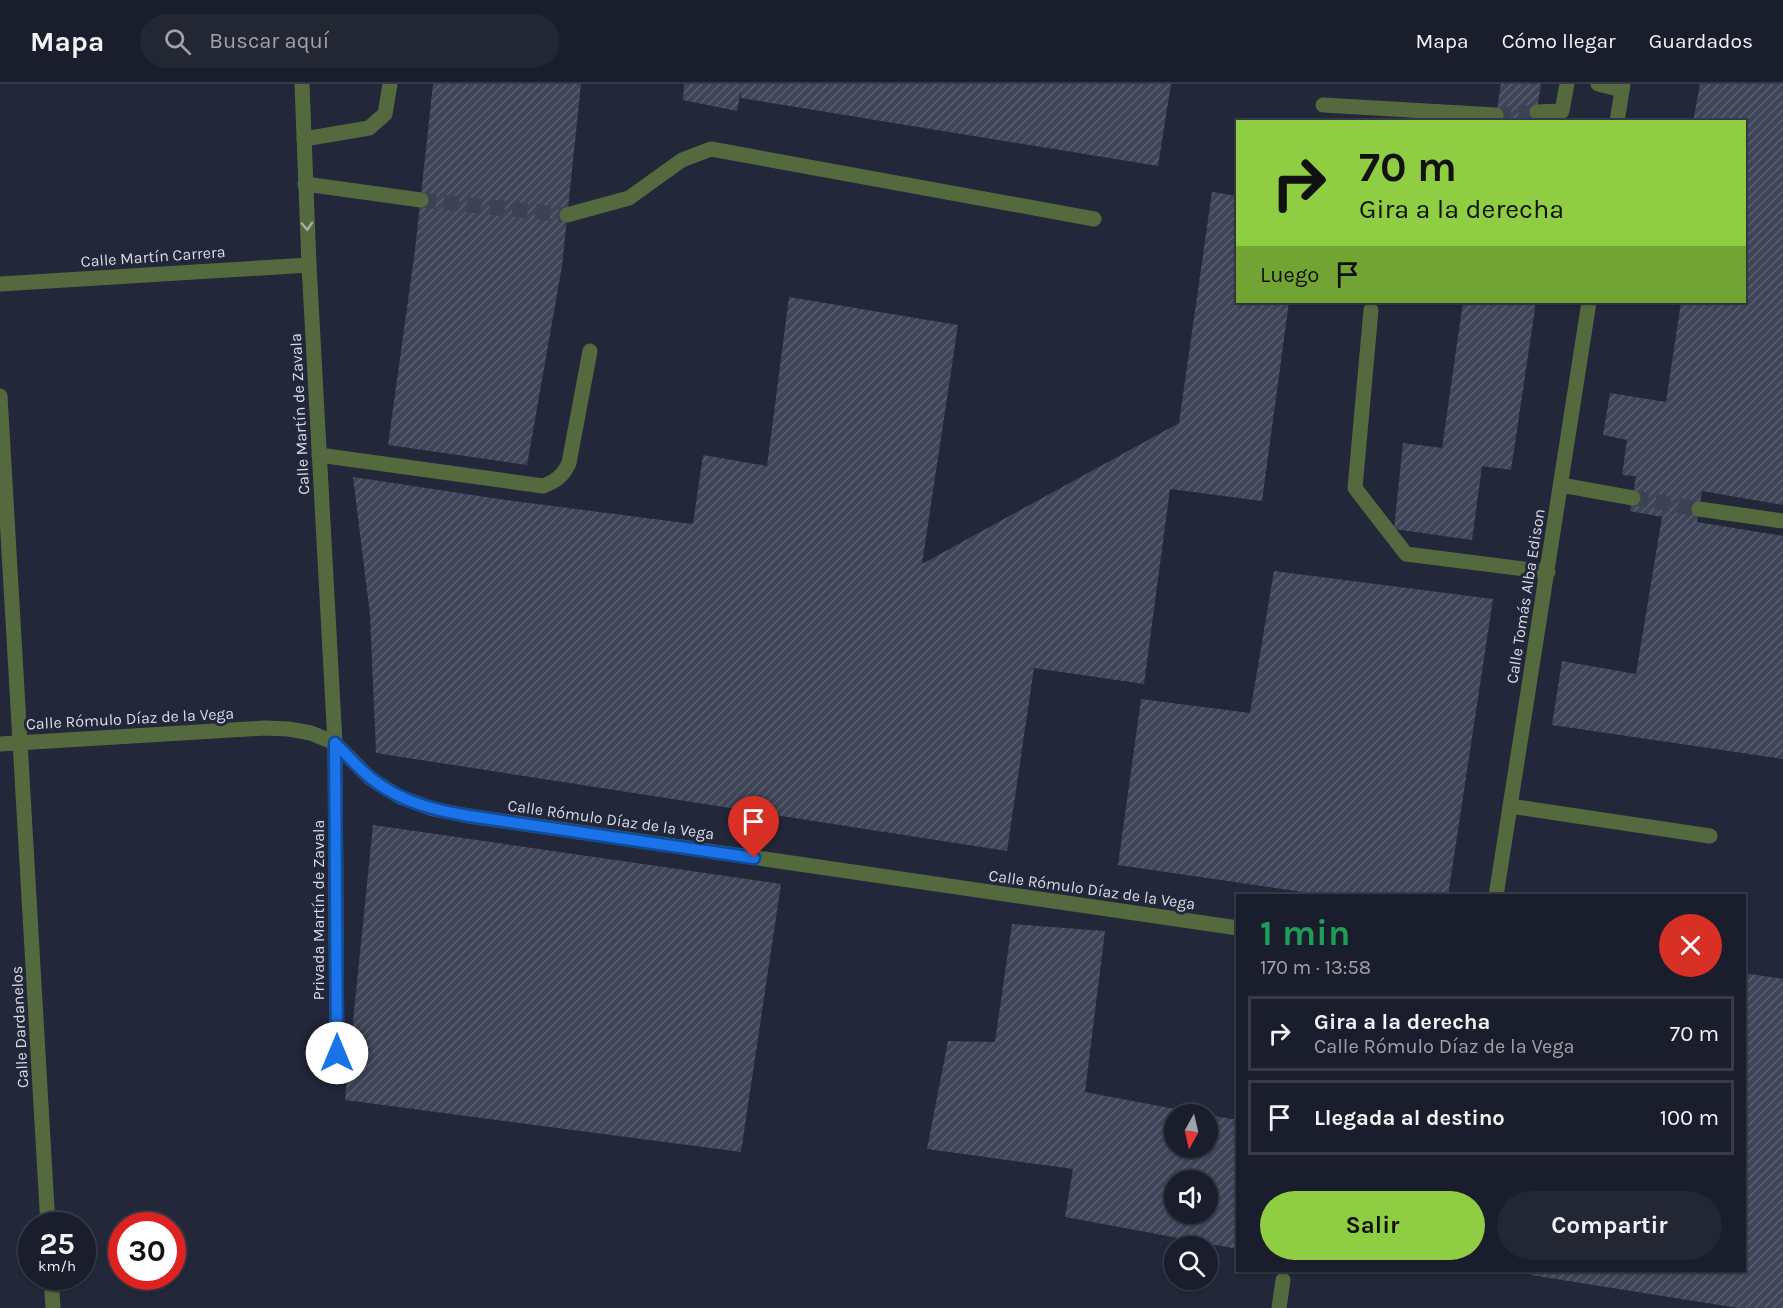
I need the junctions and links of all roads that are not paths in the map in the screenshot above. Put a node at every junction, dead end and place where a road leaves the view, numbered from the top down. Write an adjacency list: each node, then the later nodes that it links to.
1 (302, 84): 10 (street, Calle Martín de Zavala)
2 (390, 84): 10 (street)
3 (1567, 84): 7 (street)
4 (1598, 84): 5 (street)
5 (1623, 87): 9 (street)
6 (1323, 105): 8 (street)
7 (1537, 112)
8 (1496, 115)
9 (1617, 120)
10 (304, 139): 11 (street, Calle Martín de Zavala)
11 (305, 184): 12 (street); 15 (street, Calle Martín de Zavala, one-way to 15)
12 (421, 200)
13 (567, 215): 14 (street)
14 (1094, 219)
15 (309, 265): 16 (street, Calle Martín Carrera); 21 (street, Calle Martín de Zavala)
16 (0, 284)
17 (1589, 303): 22 (street, Calle Tomás Alba Edison)
18 (1371, 310): 26 (street)
19 (590, 351): 21 (street)
20 (0, 396): 27 (street, Calle Dardanelos)
21 (319, 454): 28 (street, Calle Martín de Zavala)
22 (1561, 485): 23 (street); 26 (street, Calle Tomás Alba Edison)
23 (1633, 498)
24 (1699, 509): 25 (street)
25 (1783, 521)
26 (1548, 572): 30 (street, Calle Tomás Alba Edison)
27 (21, 742): 28 (street, Calle Rómulo Díaz de la Vega); 29 (street, Calle Rómulo Díaz de la Vega); 35 (street, Calle Dardanelos)
28 (335, 743): 33 (street, Calle Rómulo Díaz de la Vega); 34 (street, Privada Martín de Zavala)
29 (0, 744)
30 (1510, 806): 31 (street); 32 (street, Calle Tomás Alba Edison)
31 (1710, 836)
32 (1496, 894)
33 (1236, 928)
34 (337, 1077)
35 (47, 1212)
36 (1283, 1280): 39 (street)
37 (52, 1290): 38 (street)
38 (53, 1308)
39 (1279, 1308)

